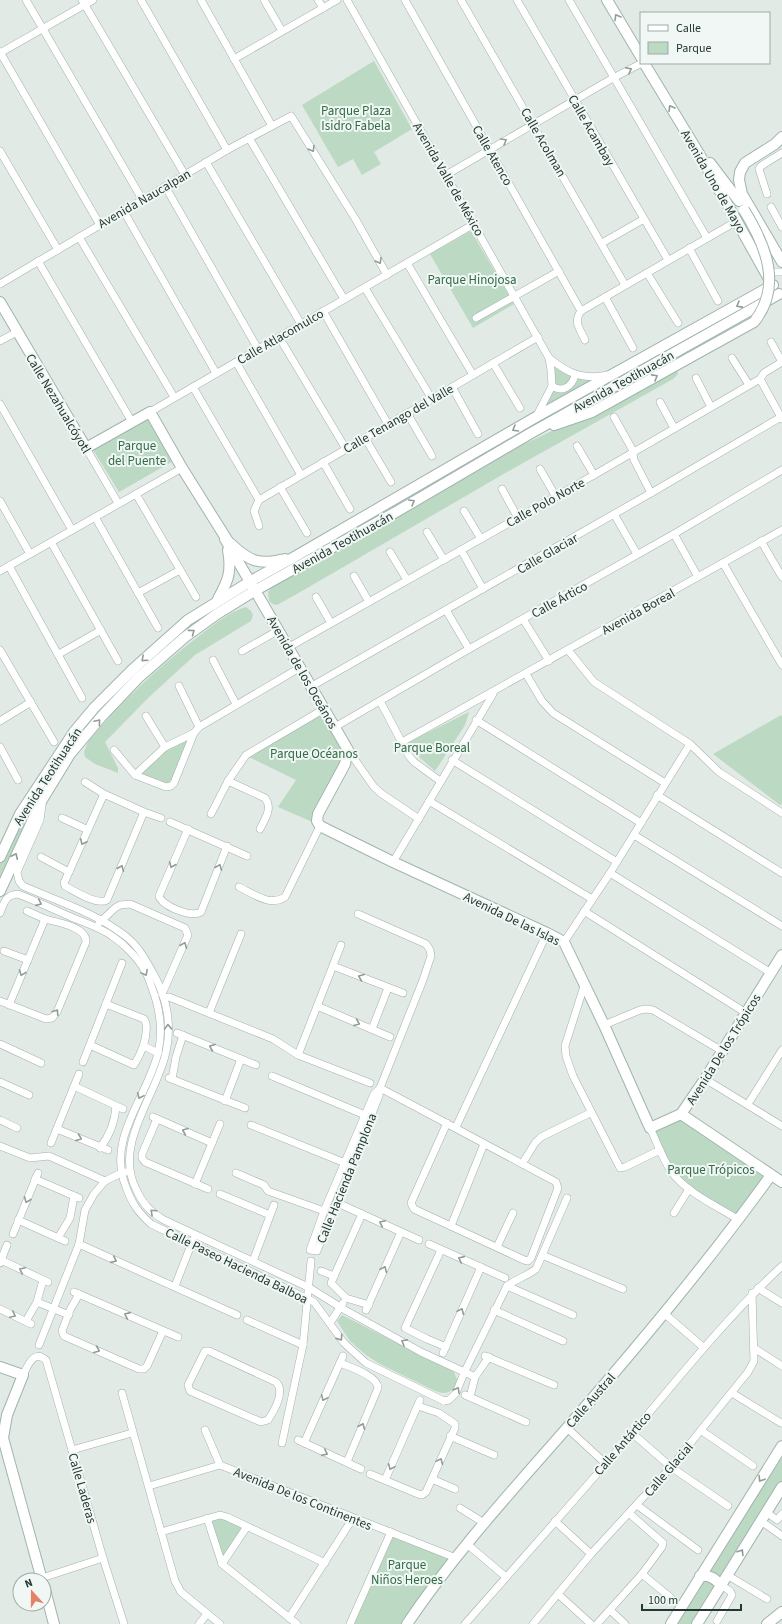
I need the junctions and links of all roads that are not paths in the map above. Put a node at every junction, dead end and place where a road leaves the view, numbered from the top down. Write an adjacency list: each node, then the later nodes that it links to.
1 (26, 0): 16 (street)
2 (92, 0): 14 (street)
3 (141, 0): 32 (street)
4 (201, 0): 20 (street)
5 (264, 0): 17 (street)
6 (318, 0): 15 (street)
7 (337, 0): 15 (street)
8 (347, 0): 37 (street, Avenida Valle de México)
9 (405, 0): 31 (street, Calle Atenco)
10 (461, 0): 25 (street, Calle Acolman)
11 (517, 0): 24 (street, Calle Acambay)
12 (569, 0): 23 (street)
13 (607, 0): 19 (street, one-way to 13)
14 (84, 2): 16 (street); 36 (street)
15 (323, 8): 17 (street)
16 (43, 28): 18 (street); 40 (street)
17 (282, 32): 20 (street)
18 (0, 52): 47 (street)
19 (640, 55)
20 (234, 59): 26 (street)
21 (641, 64): 23 (street, one-way to 21)
22 (644, 64): 30 (street, Avenida Uno de Mayo, one-way to 22)
23 (614, 78): 24 (street); 50 (street)
24 (575, 100): 25 (street); 44 (street, Calle Acambay)
25 (533, 124): 31 (street, one-way to 25); 51 (street, Calle Acolman)
26 (272, 126): 29 (street, Avenida Naucalpan); 62 (street, Avenida Naucalpan, one-way to 62)
27 (782, 132): 41 (street)
28 (782, 137): 56 (street)
29 (249, 138): 32 (street, Avenida Naucalpan); 70 (street)
30 (692, 143): 41 (street); 45 (street, Avenida Uno de Mayo)
31 (490, 149): 37 (street); 59 (street, Calle Atenco)
32 (227, 150): 35 (street, Avenida Naucalpan)
33 (0, 151): 53 (street)
34 (782, 153): 39 (street)
35 (206, 162): 36 (street, Avenida Naucalpan); 77 (street)
36 (184, 175): 38 (street, Avenida Naucalpan)
37 (446, 175): 46 (street, Avenida Valle de México)
38 (165, 186): 40 (street, Avenida Naucalpan); 86 (street)
39 (767, 194)
40 (142, 199): 43 (street, Avenida Naucalpan)
41 (742, 206): 115 (street, one-way to 41, bridge)
42 (770, 207): 48 (street)
43 (123, 210): 47 (street, Avenida Naucalpan); 92 (street)
44 (644, 219): 51 (street); 54 (street, Calle Acambay)
45 (737, 221): 50 (street); 58 (street, Avenida Uno de Mayo)
46 (474, 224): 57 (street, Calle Atlacomulco); 67 (street, Avenida Valle de México)
47 (100, 225): 49 (street, Avenida Naucalpan)
48 (782, 227)
49 (79, 237): 53 (street, Avenida Naucalpan); 101 (street)
50 (707, 238): 52 (street)
51 (602, 243): 64 (street, Calle Acolman)
52 (689, 248): 54 (street); 71 (street)
53 (58, 250): 55 (street, Avenida Naucalpan)
54 (668, 260): 61 (street)
55 (38, 261): 63 (street, Avenida Naucalpan); 112 (street)
56 (782, 262)
57 (407, 263): 62 (street, Calle Atlacomulco); 93 (street)
58 (762, 266): 60 (street); 65 (street, Avenida Uno de Mayo)
59 (559, 271): 67 (street); 73 (street, Calle Atenco)
60 (782, 272)
61 (647, 273): 64 (street); 78 (street)
62 (387, 275): 66 (street, Calle Atlacomulco)
63 (0, 284)
64 (625, 285): 68 (street)
65 (773, 285): 69 (street, Avenida Uno de Mayo); 76 (street, Avenida Teotihuacán, one-way to 76)
66 (365, 288): 70 (street, Calle Atlacomulco); 102 (street)
67 (515, 296): 75 (street); 81 (street, Avenida Valle de México)
68 (605, 297): 73 (street); 85 (street)
69 (781, 297): 76 (street, Avenida Teotihuacán)
70 (344, 300): 74 (street, Calle Atlacomulco)
71 (718, 300)
72 (0, 302): 79 (street, Calle Nezahualcóyotl)
73 (581, 311): 82 (street)
74 (323, 312): 77 (street, Calle Atlacomulco); 113 (street)
75 (476, 318)
76 (722, 320): 91 (street, Avenida Teotihuacán); 115 (street, Avenida Teotihuacán)
77 (301, 324): 80 (street, Calle Atlacomulco)
78 (678, 324)
79 (17, 332): 83 (street); 119 (street, Calle Nezahualcóyotl)
80 (279, 337): 86 (street, Calle Atlacomulco); 120 (street)
81 (538, 337): 87 (street, Avenida Valle de México); 90 (street, Calle Tenango del Valle)
82 (585, 340)
83 (0, 342)
84 (771, 342): 96 (street, Calle Polo Norte)
85 (633, 348)
86 (258, 349): 89 (street, Calle Atlacomulco)
87 (549, 358): 94 (street, Avenida Valle de México); 99 (street, Avenida Valle de México)
88 (732, 358): 97 (street)
89 (236, 362): 92 (street, Calle Atlacomulco); 127 (street)
90 (493, 363): 93 (street, Calle Tenango del Valle); 106 (street)
91 (618, 372): 94 (street, Avenida Valle de México); 110 (street, Avenida Teotihuacán)
92 (216, 373): 98 (street, Calle Atlacomulco)
93 (473, 375): 100 (street, Calle Tenango del Valle)
94 (575, 375): 99 (street)
95 (696, 378): 105 (street)
96 (760, 379): 97 (street, Calle Polo Norte); 109 (street)
97 (749, 385): 105 (street, Calle Polo Norte)
98 (193, 386): 101 (street, Calle Atlacomulco); 135 (street)
99 (552, 386): 110 (street)
100 (452, 387): 102 (street, Calle Tenango del Valle); 116 (street)
101 (174, 397): 107 (street, Calle Atlacomulco)
102 (432, 399): 108 (street, Calle Tenango del Valle)
103 (660, 402): 114 (street)
104 (0, 404): 144 (street)
105 (711, 407): 114 (street, Calle Polo Norte)
106 (520, 408)
107 (150, 412): 112 (street, Calle Atlacomulco); 124 (street)
108 (407, 413): 113 (street, Calle Tenango del Valle); 122 (street)
109 (781, 414): 132 (street, Calle Glaciar)
110 (536, 417): 157 (street, Avenida Teotihuacán, one-way to 157)
111 (614, 417): 121 (street)
112 (132, 422): 119 (street, Calle Atlacomulco)
113 (388, 424): 117 (street, Calle Tenango del Valle)
114 (674, 428): 121 (street, Calle Polo Norte)
115 (531, 433): 169 (street, Avenida Teotihuacán, one-way to 115)
116 (478, 434)
117 (365, 438): 120 (street, Calle Tenango del Valle); 129 (street)
118 (577, 446): 128 (street)
119 (86, 448): 137 (street, Calle Nezahualcóyotl)
120 (346, 449): 123 (street, Calle Tenango del Valle)
121 (632, 453): 128 (street, Calle Polo Norte); 132 (street)
122 (432, 456)
123 (323, 462): 127 (street, Calle Tenango del Valle); 138 (street)
124 (182, 468): 133 (street); 149 (street)
125 (540, 469): 134 (street)
126 (782, 470): 148 (street, Calle Ártico)
127 (301, 474): 130 (street, Calle Tenango del Valle)
128 (594, 475): 134 (street, Calle Polo Norte)
129 (390, 482)
130 (280, 487): 135 (street, Calle Tenango del Valle); 147 (street)
131 (502, 489): 142 (street)
132 (651, 493): 140 (street, Calle Glaciar)
133 (136, 494): 137 (street); 161 (street)
134 (556, 497): 142 (street, Calle Polo Norte)
135 (259, 500): 143 (street)
136 (0, 501): 155 (street)
137 (118, 503): 141 (street)
138 (350, 509)
139 (464, 511): 150 (street)
140 (614, 514): 156 (street); 168 (street, Calle Glaciar)
141 (95, 517): 144 (street); 170 (street)
142 (518, 518): 150 (street, Calle Polo Norte)
143 (259, 526)
144 (72, 530): 152 (street)
145 (782, 530): 151 (street, Avenida Boreal)
146 (427, 532): 158 (street)
147 (307, 533)
148 (674, 534): 156 (street, Calle Ártico); 164 (street)
149 (226, 538): 157 (street); 166 (street, Avenida de los Oceános); 173 (street)
150 (481, 539): 153 (street, Calle Polo Norte)
151 (761, 541): 159 (street, Avenida Boreal); 165 (street)
152 (51, 542): 155 (street); 179 (street)
153 (461, 550): 158 (street, Calle Polo Norte); 168 (street)
154 (390, 552): 167 (street)
155 (30, 554): 160 (street)
156 (637, 554): 176 (street, Calle Ártico)
157 (296, 556): 166 (street, Avenida Teotihuacán)
158 (444, 560): 167 (street, Calle Polo Norte)
159 (723, 563): 164 (street, Avenida Boreal); 190 (street)
160 (8, 566): 162 (street); 186 (street)
161 (180, 570): 170 (street); 171 (street)
162 (0, 571)
163 (354, 576): 174 (street)
164 (698, 577): 184 (street, Avenida Boreal)
165 (782, 578)
166 (251, 580): 169 (street, Avenida de los Oceános); 173 (street, Avenida Teotihuacán)
167 (407, 580): 174 (street, Calle Polo Norte)
168 (483, 589): 175 (street, Calle Glaciar)
169 (256, 590): 180 (street, Avenida de los Oceános); 223 (street, Avenida Teotihuacán, one-way to 169)
170 (138, 593): 178 (street)
171 (196, 597)
172 (316, 597): 177 (street)
173 (217, 601): 240 (street, Avenida Teotihuacán, one-way to 240)
174 (369, 602): 177 (street, Calle Polo Norte)
175 (446, 610): 182 (street); 194 (street, Calle Glaciar)
176 (523, 619): 182 (street, Calle Ártico); 189 (street)
177 (331, 623): 181 (street, Calle Polo Norte)
178 (158, 628)
179 (101, 630): 186 (street); 188 (street)
180 (279, 630): 181 (street, Avenida de los Oceános); 185 (street)
181 (289, 647): 191 (street, Avenida de los Oceános)
182 (469, 649): 198 (street, Calle Ártico)
183 (0, 650): 197 (street)
184 (568, 650): 189 (street, Avenida Boreal); 209 (street)
185 (242, 651)
186 (59, 654): 196 (street)
187 (213, 660): 199 (street)
188 (118, 661)
189 (549, 661): 192 (street, Avenida Boreal)
190 (782, 665)
191 (300, 667): 194 (street, Avenida de los Oceános); 199 (street)
192 (526, 674): 195 (street, Avenida Boreal); 220 (street)
193 (179, 686): 204 (street)
194 (312, 686): 200 (street, Avenida de los Oceános)
195 (494, 692): 202 (street, Avenida Boreal); 208 (street, Avenida Boreal)
196 (82, 698)
197 (30, 702): 203 (street); 207 (street)
198 (380, 702): 205 (street, Calle Ártico); 208 (street)
199 (236, 704): 204 (street)
200 (324, 709): 205 (street, Avenida de los Oceános); 217 (street)
201 (146, 716): 211 (street)
202 (476, 720): 214 (street, Avenida Boreal); 232 (street)
203 (0, 721)
204 (199, 727): 206 (street)
205 (335, 727): 213 (street, Avenida de los Oceános)
206 (194, 733): 211 (street); 215 (street)
207 (54, 742)
208 (402, 742): 218 (street)
209 (690, 744): 220 (street); 226 (street)
210 (0, 747): 216 (street)
211 (165, 747): 215 (street)
212 (114, 750): 215 (street)
213 (348, 750): 230 (street, Avenida de los Oceános); 233 (street)
214 (452, 760): 218 (street, Avenida Boreal); 243 (street)
215 (135, 775)
216 (18, 780)
217 (228, 781): 227 (street); 235 (street)
218 (440, 781): 224 (street, Avenida Boreal)
219 (84, 782): 221 (street)
220 (665, 783): 222 (street)
221 (104, 794): 225 (street); 236 (street)
222 (657, 795): 232 (street); 246 (street)
223 (42, 800): 248 (street, Avenida Teotihuacán, one-way to 223); 254 (street)
224 (429, 801): 230 (street, Avenida Boreal); 250 (street)
225 (144, 812): 229 (street); 249 (street, one-way to 225)
226 (782, 813)
227 (211, 814)
228 (62, 818): 236 (street)
229 (161, 818)
230 (419, 819): 242 (street, Avenida Boreal)
231 (170, 822): 234 (street)
232 (641, 823): 237 (street)
233 (320, 826): 242 (street, Avenida De las Islas); 247 (street)
234 (188, 829): 238 (street); 252 (street, one-way to 252)
235 (260, 829)
236 (88, 830): 244 (street, one-way to 244)
237 (634, 835): 243 (street); 262 (street)
238 (227, 846): 239 (street); 252 (street, one-way to 238)
239 (247, 856)
240 (0, 857)
241 (40, 857): 244 (street)
242 (393, 862): 264 (street, Avenida De las Islas)
243 (617, 862): 245 (street)
244 (69, 872): 249 (street)
245 (610, 873): 250 (street); 273 (street)
246 (782, 873)
247 (239, 887)
248 (0, 891)
249 (88, 898): 254 (street)
250 (592, 899): 253 (street)
251 (27, 911): 258 (street)
252 (178, 911): 260 (street)
253 (584, 911): 266 (street); 284 (street)
254 (83, 912): 259 (street)
255 (0, 914): 257 (street, Calle Paseo Hacienda Balboa, one-way to 257)
256 (358, 914): 307 (street, Calle Hacienda Pamplona)
257 (72, 918): 261 (street); 263 (street, Calle Paseo Hacienda Balboa)
258 (45, 919): 261 (street); 270 (street)
259 (102, 921): 260 (street); 263 (street); 278 (street)
260 (172, 922): 278 (street, one-way to 260)
261 (69, 925): 280 (street, one-way to 261)
262 (782, 926)
263 (96, 927): 282 (street, Calle Paseo Hacienda Balboa, one-way to 282)
264 (547, 933): 266 (street, Avenida De las Islas); 320 (street)
265 (241, 934): 283 (street)
266 (564, 942): 274 (street, Avenida De las Islas)
267 (341, 945): 272 (street)
268 (4, 951): 270 (street)
269 (782, 955): 273 (street, Avenida De los Trópicos)
270 (28, 960): 280 (street, one-way to 280)
271 (122, 963): 279 (street)
272 (333, 966): 275 (street, one-way to 272); 281 (street)
273 (771, 972): 284 (street, Avenida De los Trópicos)
274 (584, 986): 285 (street, Avenida De las Islas); 312 (street)
275 (388, 988): 276 (street); 286 (street)
276 (403, 993)
277 (0, 1001): 280 (street)
278 (165, 1001): 282 (street); 283 (street); 294 (street, Calle Paseo Hacienda Balboa, one-way to 278)
279 (106, 1004): 289 (street); 290 (street)
280 (9, 1005)
281 (317, 1006): 286 (street, one-way to 286); 295 (street)
282 (159, 1011): 293 (street, Calle Paseo Hacienda Balboa)
283 (209, 1013): 295 (street)
284 (746, 1013): 292 (street, Avenida De los Trópicos)
285 (604, 1025): 292 (street); 323 (street, Avenida De las Islas)
286 (372, 1029): 287 (street)
287 (390, 1036)
288 (0, 1044): 299 (street)
289 (90, 1045): 290 (street); 298 (street)
290 (144, 1046): 293 (street)
291 (782, 1050): 310 (street)
292 (722, 1051): 303 (street, Avenida De los Trópicos)
293 (158, 1053): 325 (street, Calle Paseo Hacienda Balboa, one-way to 325)
294 (166, 1053): 296 (street); 326 (street, Calle Paseo Hacienda Balboa)
295 (298, 1055): 305 (street)
296 (176, 1057): 297 (street, one-way to 296); 309 (street)
297 (241, 1059): 300 (street); 309 (street)
298 (83, 1062)
299 (41, 1063)
300 (256, 1065)
301 (79, 1074): 306 (street)
302 (272, 1076): 314 (street)
303 (706, 1079): 310 (street); 313 (street, Avenida De los Trópicos)
304 (0, 1082): 308 (street)
305 (370, 1083)
306 (74, 1086): 322 (street); 324 (street)
307 (380, 1088): 314 (street, Calle Hacienda Pamplona); 316 (street); 348 (street, Calle Hacienda Pamplona)
308 (29, 1095)
309 (225, 1101): 311 (street)
310 (748, 1104): 319 (street)
311 (245, 1108)
312 (590, 1113): 332 (street); 334 (street)
313 (681, 1114): 323 (street, Avenida De los Trópicos); 338 (street)
314 (365, 1115): 333 (street, Calle Hacienda Pamplona)
315 (0, 1120): 321 (street)
316 (447, 1123): 320 (street); 357 (street)
317 (220, 1124): 329 (street)
318 (251, 1125): 333 (street)
319 (782, 1126)
320 (456, 1127): 330 (street)
321 (17, 1128)
322 (112, 1128): 324 (street, one-way to 322); 325 (street)
323 (650, 1128): 332 (street, Avenida De las Islas)
324 (57, 1129): 328 (street)
325 (125, 1134): 336 (street, Calle Paseo Hacienda Balboa)
326 (134, 1135): 327 (street); 335 (street, Calle Paseo Hacienda Balboa)
327 (147, 1140): 329 (street, one-way to 327); 341 (street)
328 (51, 1143)
329 (212, 1143): 341 (street)
330 (484, 1144): 334 (street); 357 (street)
331 (0, 1146): 339 (street)
332 (660, 1150): 343 (street, Avenida De las Islas)
333 (345, 1164): 348 (street, Calle Hacienda Pamplona)
334 (522, 1164): 366 (street)
335 (130, 1172): 336 (street); 360 (street, Calle Paseo Hacienda Balboa, one-way to 335)
336 (121, 1173): 339 (street); 362 (street, Calle Paseo Hacienda Balboa)
337 (236, 1173): 348 (street)
338 (771, 1175): 340 (street); 355 (street, Calle Austral)
339 (105, 1181): 356 (street)
340 (782, 1182)
341 (195, 1184): 342 (street)
342 (208, 1189)
343 (689, 1189): 350 (street); 355 (street, Avenida De las Islas)
344 (220, 1194): 352 (street)
345 (567, 1198): 368 (street)
346 (274, 1205): 352 (street)
347 (342, 1205): 351 (street)
348 (324, 1211)
349 (513, 1212): 366 (street)
350 (674, 1213)
351 (362, 1214): 358 (street, one-way to 351); 375 (street)
352 (270, 1215): 370 (street)
353 (70, 1218): 354 (street); 354 (street, one-way to 354); 356 (street)
354 (18, 1220): 359 (street)
355 (739, 1220): 390 (street, Calle Austral)
356 (81, 1225): 363 (street)
357 (451, 1226): 366 (street)
358 (401, 1232): 361 (street); 383 (street, one-way to 358)
359 (13, 1234)
360 (195, 1235): 362 (street); 370 (street, Calle Paseo Hacienda Balboa)
361 (419, 1240)
362 (192, 1243): 377 (street); 382 (street, Calle Paseo Hacienda Balboa)
363 (79, 1244): 377 (street, one-way to 377); 387 (street)
364 (429, 1244): 367 (street)
365 (7, 1245): 369 (street)
366 (497, 1247)
367 (441, 1250): 373 (street, one-way to 367); 398 (street)
368 (542, 1255): 378 (street); 380 (street)
369 (0, 1261): 384 (street, one-way to 369)
370 (253, 1261): 379 (street, Calle Paseo Hacienda Balboa)
371 (311, 1261): 379 (street)
372 (782, 1266): 381 (street, Calle Antártico)
373 (481, 1267): 376 (street); 398 (street, one-way to 373)
374 (321, 1271): 375 (street)
375 (334, 1276): 383 (street)
376 (505, 1278)
377 (175, 1286): 392 (street)
378 (507, 1286): 389 (street); 393 (street)
379 (308, 1287): 382 (street); 386 (street, Calle Paseo Hacienda Balboa)
380 (623, 1289)
381 (755, 1291): 385 (street); 402 (street, Calle Antártico); 403 (street, Calle Glacial)
382 (307, 1298): 395 (street, Calle Paseo Hacienda Balboa); 401 (street)
383 (346, 1298): 386 (street)
384 (37, 1302): 387 (street); 388 (street, one-way to 384)
385 (782, 1303)
386 (341, 1307): 395 (street); 404 (street, Calle Paseo Hacienda Balboa, one-way to 386)
387 (53, 1308): 391 (street); 400 (street)
388 (0, 1309)
389 (494, 1310): 399 (street); 409 (street)
390 (665, 1314): 402 (street); 421 (street, Calle Austral)
391 (69, 1315): 396 (street, one-way to 391); 396 (street, one-way to 396)
392 (237, 1315)
393 (573, 1316)
394 (248, 1320): 401 (street)
395 (330, 1323): 405 (street, Calle Paseo Hacienda Balboa, one-way to 405)
396 (163, 1331): 397 (street)
397 (178, 1337)
398 (427, 1339): 404 (street)
399 (563, 1341)
400 (39, 1345)
401 (303, 1345): 417 (street)
402 (703, 1347): 425 (street, Calle Antártico)
403 (754, 1348): 406 (street); 414 (street, Calle Glacial)
404 (422, 1352): 409 (street, Calle Paseo Hacienda Balboa)
405 (366, 1363): 408 (street); 415 (street, Calle Paseo Hacienda Balboa)
406 (782, 1366)
407 (0, 1367): 410 (street)
408 (363, 1373): 432 (street, one-way to 408); 432 (street, one-way to 432)
409 (464, 1373): 411 (street, Calle Paseo Hacienda Balboa); 415 (street, one-way to 409)
410 (23, 1375): 427 (street); 430 (street, Calle Laderas)
411 (476, 1377): 412 (street); 419 (street)
412 (554, 1385)
413 (122, 1393): 424 (street)
414 (732, 1393): 420 (street); 423 (street, Calle Glacial)
415 (444, 1401): 418 (street)
416 (277, 1406): 416 (street); 417 (street)
417 (288, 1412): 428 (street)
418 (439, 1413): 426 (street); 440 (street, one-way to 440)
419 (526, 1422)
420 (781, 1423)
421 (567, 1428): 433 (street); 453 (street, Calle Austral)
422 (205, 1430): 434 (street)
423 (702, 1431): 435 (street); 436 (street, Calle Glacial)
424 (132, 1433): 430 (street); 441 (street)
425 (632, 1433): 433 (street, Calle Antártico); 436 (street)
426 (450, 1436): 431 (street); 439 (street, one-way to 426)
427 (2, 1438): 465 (street)
428 (282, 1443)
429 (782, 1446): 468 (street, one-way to 468)
430 (72, 1450): 461 (street, Calle Laderas)
431 (494, 1455)
432 (347, 1462): 437 (street)
433 (605, 1463): 452 (street, Calle Antártico)
434 (220, 1465): 441 (street, Avenida De los Continentes); 451 (street, Avenida De los Continentes)
435 (753, 1466)
436 (671, 1468): 444 (street, Calle Glacial); 445 (street)
437 (361, 1469)
438 (370, 1474): 440 (street)
439 (432, 1479): 440 (street); 443 (street)
440 (385, 1480)
441 (148, 1486): 455 (street)
442 (782, 1487): 449 (street)
443 (455, 1488)
444 (637, 1505): 447 (street, Calle Glacial); 459 (street)
445 (728, 1506)
446 (460, 1508): 453 (street)
447 (630, 1514): 460 (street, Calle Glacial); 466 (street)
448 (782, 1514): 449 (street)
449 (763, 1516): 457 (street); 467 (street, one-way to 449)
450 (207, 1518): 454 (street); 455 (street); 464 (street)
451 (353, 1518): 456 (street, Avenida De los Continentes); 463 (street)
452 (555, 1521): 460 (street); 469 (street, Calle Antártico)
453 (484, 1523): 458 (street, Calle Austral)
454 (246, 1528): 463 (street); 464 (street)
455 (161, 1532): 478 (street)
456 (391, 1532): 462 (street, Avenida De los Continentes); 486 (street)
457 (782, 1536)
458 (467, 1544): 462 (street, Calle Austral); 469 (street)
459 (698, 1550)
460 (591, 1554): 472 (street, Calle Glacial)
461 (103, 1558): 470 (street); 482 (street, Calle Laderas)
462 (456, 1558): 487 (street, Calle Austral)
463 (324, 1563): 479 (street)
464 (222, 1564): 479 (street)
465 (40, 1572)
466 (642, 1574): 473 (street); 475 (street)
467 (727, 1575): 471 (street); 474 (street)
468 (700, 1576): 471 (street); 493 (street)
469 (506, 1577): 488 (street, Calle Antártico)
470 (52, 1578)
471 (721, 1585): 480 (street); 494 (street)
472 (558, 1594): 489 (street, Calle Glacial); 490 (street)
473 (671, 1598)
474 (767, 1599)
475 (610, 1610): 491 (street); 492 (street)
476 (51, 1612): 481 (street)
477 (782, 1612): 495 (street)
478 (207, 1614): 483 (street); 484 (street)
479 (289, 1618): 485 (street)
480 (717, 1621)
481 (54, 1624)
482 (124, 1624)
483 (199, 1624)
484 (220, 1624)
485 (297, 1624)
486 (350, 1624)
487 (407, 1624)
488 (465, 1624)
489 (533, 1624)
490 (591, 1624)
491 (597, 1624)
492 (625, 1624)
493 (671, 1624)
494 (697, 1624)
495 (767, 1624)

